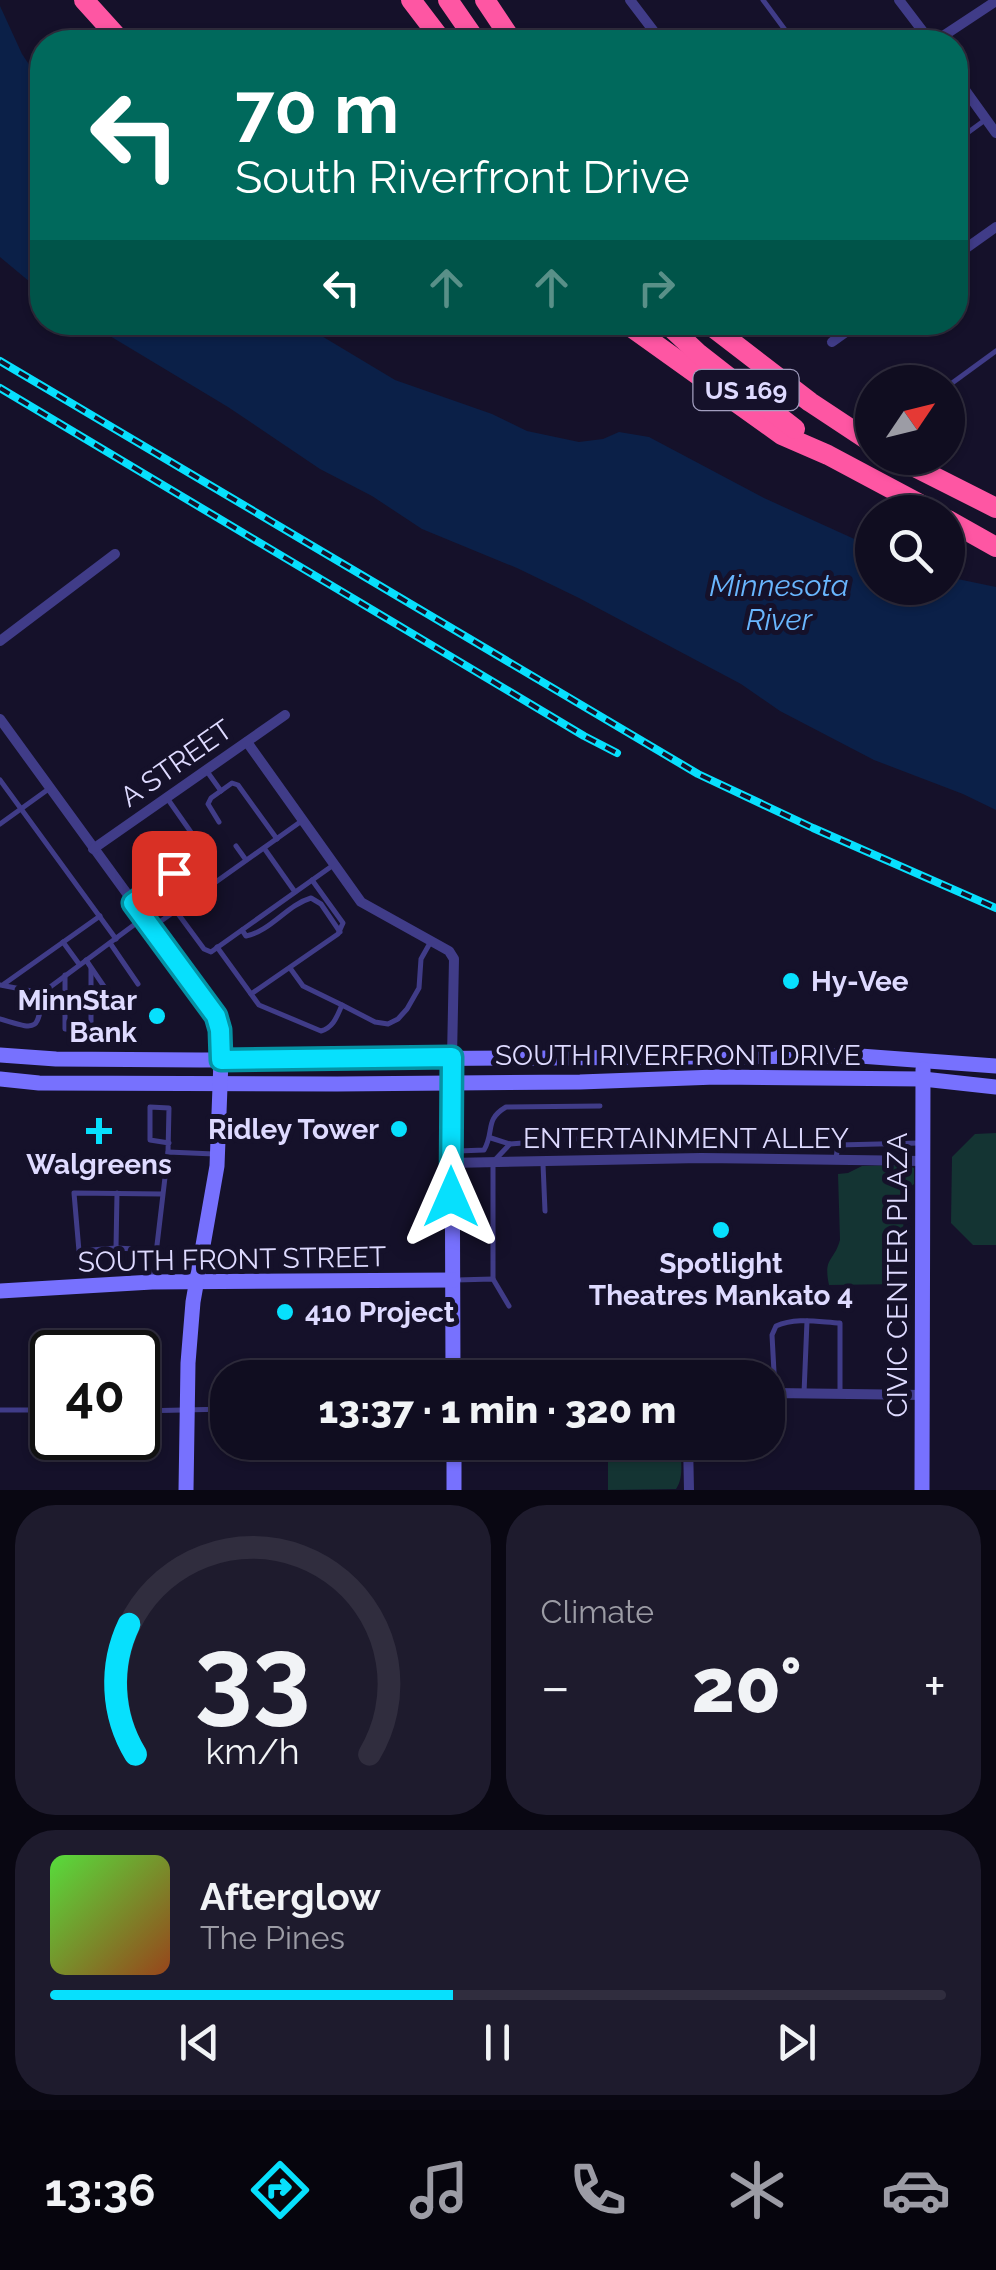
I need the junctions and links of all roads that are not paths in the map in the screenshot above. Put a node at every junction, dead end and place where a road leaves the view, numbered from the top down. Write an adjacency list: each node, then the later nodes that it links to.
1 (84, 0): 9 (highway)
2 (412, 0): 10 (highway)
3 (448, 0): 11 (highway)
4 (485, 0): 12 (highway)
5 (630, 0): 13 (street)
6 (762, 0): 14 (lane)
7 (900, 0): 15 (street)
8 (996, 2): 16 (street)
9 (111, 30)
10 (434, 30)
11 (469, 30)
12 (505, 30)
13 (653, 30)
14 (785, 30)
15 (923, 30)
16 (951, 30)
17 (968, 94): 18 (street)
18 (986, 120): 19 (lane); 20 (street)
19 (968, 133)
20 (996, 133)
21 (996, 227): 22 (street)
22 (968, 247)
23 (642, 335): 33 (highway)
24 (679, 335): 33 (highway, US 169)
25 (722, 335): 30 (highway, US 169)
26 (731, 335): 30 (highway)
27 (842, 335): 28 (street)
28 (832, 342)
29 (996, 351): 31 (lane)
30 (764, 368): 32 (highway, US 169)
31 (965, 374)
32 (855, 432)
33 (828, 455): 35 (highway, US 169)
34 (931, 475): 36 (highway)
35 (903, 495)
36 (996, 508)
37 (965, 525): 39 (highway)
38 (965, 528): 40 (highway)
39 (996, 537)
40 (996, 547)
41 (115, 554): 42 (street)
42 (0, 642)
43 (285, 715): 45 (street, A STREET)
44 (0, 718): 48 (street)
45 (246, 742): 46 (street, A STREET); 52 (street)
46 (206, 770): 49 (lane); 50 (street, A STREET)
47 (0, 780): 51 (lane)
48 (50, 788): 51 (lane); 58 (street)
49 (221, 791): 53 (lane); 55 (lane)
50 (166, 798): 58 (street, A STREET); 63 (lane)
51 (21, 808): 54 (lane); 65 (lane)
52 (303, 820): 55 (lane); 60 (street)
53 (219, 822)
54 (0, 824)
55 (277, 839): 57 (lane)
56 (236, 846): 59 (lane)
57 (264, 848): 59 (lane); 62 (lane)
58 (94, 849): 63 (street)
59 (246, 861): 64 (lane)
60 (334, 864): 61 (lane); 70 (street)
61 (312, 880): 62 (lane); 68 (lane)
62 (296, 892): 67 (lane)
63 (133, 903): 66 (street)
64 (176, 910): 66 (lane); 72 (lane)
65 (100, 916): 69 (lane); 71 (lane)
66 (148, 923): 69 (lane); 89 (street)
67 (242, 930): 68 (lane); 72 (lane)
68 (340, 932): 75 (lane)
69 (113, 941): 73 (lane); 77 (lane)
70 (431, 941): 81 (lane); 87 (street)
71 (63, 942): 73 (lane); 78 (lane)
72 (217, 947): 80 (lane)
73 (83, 962): 74 (lane); 76 (lane)
74 (91, 968): 82 (lane); 85 (lane)
75 (290, 968): 80 (lane); 81 (lane)
76 (65, 976): 79 (lane); 85 (lane)
77 (138, 984)
78 (1, 985): 79 (lane)
79 (42, 992): 83 (lane)
80 (251, 994): 81 (lane)
81 (342, 1005)
82 (118, 1007)
83 (0, 1019)
84 (118, 1030): 85 (lane)
85 (91, 1031)
86 (0, 1055): 89 (main road, SOUTH RIVERFRONT DRIVE)
87 (452, 1057): 88 (main road, SOUTH RIVERFRONT DRIVE); 89 (main road, SOUTH RIVERFRONT DRIVE); 93 (main road)
88 (922, 1059): 90 (main road, SOUTH RIVERFRONT DRIVE); 92 (main road, CIVIC CENTER PLAZA)
89 (221, 1060): 94 (main road)
90 (996, 1066)
91 (0, 1079): 94 (main road, SOUTH RIVERFRONT DRIVE)
92 (923, 1079): 93 (main road, SOUTH RIVERFRONT DRIVE); 95 (main road, SOUTH RIVERFRONT DRIVE); 100 (main road, CIVIC CENTER PLAZA)
93 (452, 1082): 94 (main road, SOUTH RIVERFRONT DRIVE); 104 (main road)
94 (220, 1084): 103 (main road)
95 (996, 1087)
96 (600, 1106): 98 (lane)
97 (600, 1137): 101 (lane)
98 (491, 1138): 101 (lane); 104 (lane)
99 (169, 1143): 99 (lane); 102 (lane)
100 (922, 1143): 105 (lane); 107 (main road, CIVIC CENTER PLAZA)
101 (510, 1144): 108 (lane)
102 (168, 1152): 103 (lane); 110 (lane)
103 (218, 1154): 117 (main road)
104 (451, 1157): 108 (street, ENTERTAINMENT ALLEY); 115 (main road)
105 (836, 1160): 106 (street, ENTERTAINMENT ALLEY); 107 (street, ENTERTAINMENT ALLEY)
106 (542, 1161): 108 (street, ENTERTAINMENT ALLEY); 111 (lane)
107 (922, 1161): 126 (main road, CIVIC CENTER PLAZA)
108 (493, 1162): 114 (lane)
109 (117, 1193): 110 (lane); 112 (lane); 112 (lane)
110 (162, 1194): 113 (lane)
111 (544, 1211)
112 (116, 1248): 113 (lane)
113 (155, 1250): 116 (lane)
114 (493, 1279): 115 (lane, SOUTH FRONT STREET); 119 (lane)
115 (453, 1280): 117 (main road, SOUTH FRONT STREET); 121 (main road)
116 (152, 1282): 117 (main road, SOUTH FRONT STREET); 118 (main road, SOUTH FRONT STREET)
117 (196, 1282): 130 (main road)
118 (0, 1291)
119 (509, 1306)
120 (808, 1321): 122 (lane); 123 (lane); 125 (lane)
121 (453, 1360)
122 (772, 1360)
123 (804, 1393): 124 (street); 125 (street)
124 (785, 1394)
125 (840, 1394): 126 (street)
126 (922, 1395): 137 (main road, CIVIC CENTER PLAZA)
127 (210, 1409): 130 (lane)
128 (0, 1410): 129 (lane)
129 (30, 1410)
130 (188, 1410): 131 (lane); 134 (main road)
131 (160, 1411)
132 (454, 1460): 135 (main road)
133 (688, 1460): 136 (street)
134 (186, 1490)
135 (454, 1490)
136 (689, 1490)
137 (922, 1490)

